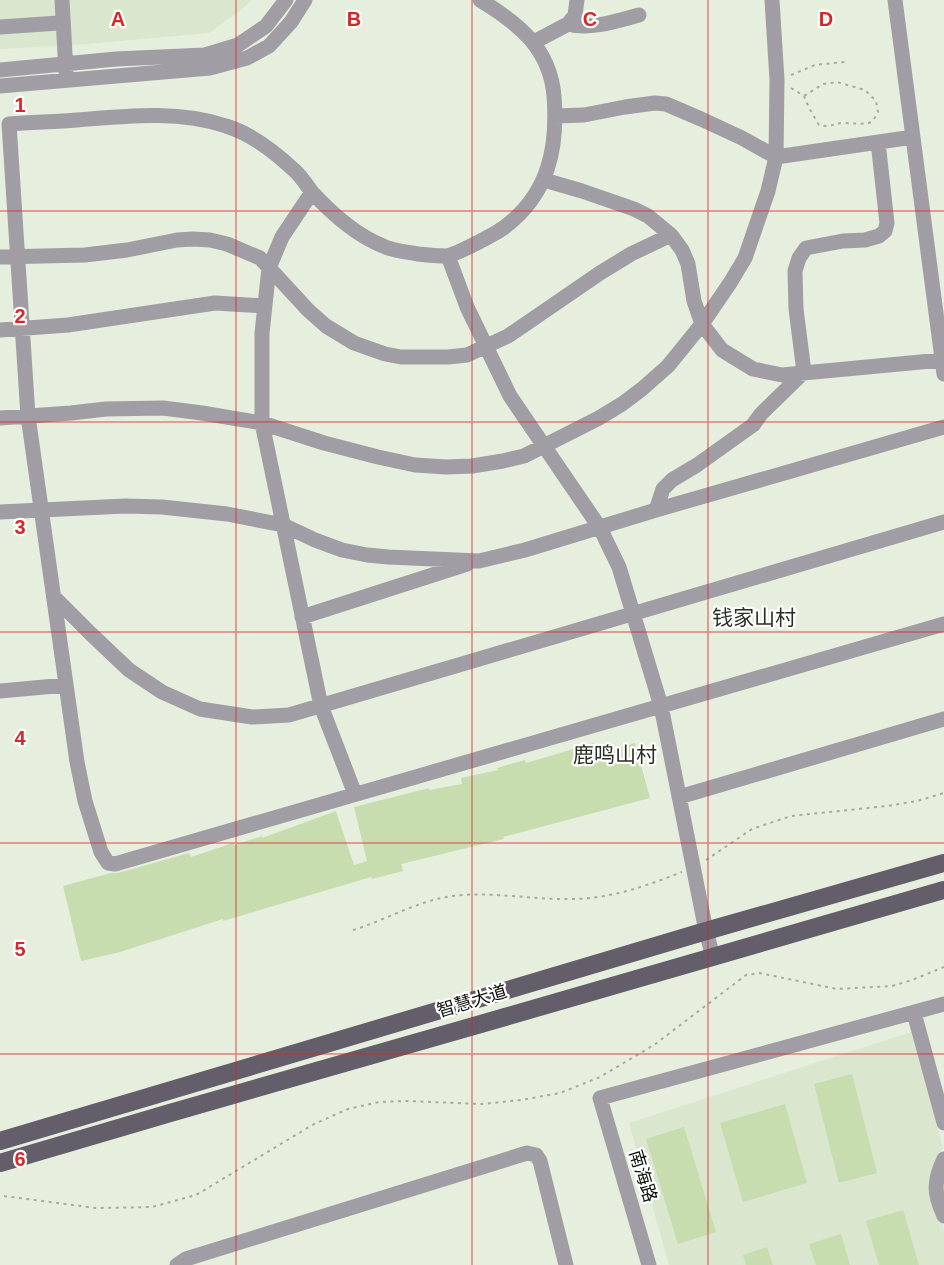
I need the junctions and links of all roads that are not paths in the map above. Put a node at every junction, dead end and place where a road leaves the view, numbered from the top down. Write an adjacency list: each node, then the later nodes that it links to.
1 (62, 0): 9 (street)
2 (286, 0): 13 (street)
3 (305, 0): 15 (street)
4 (480, 0): 12 (street)
5 (577, 0): 10 (street)
6 (772, 0): 20 (street)
7 (895, 0): 18 (street)
8 (639, 15): 10 (street)
9 (63, 18): 11 (street); 13 (street)
10 (568, 24): 12 (street)
11 (0, 27)
12 (534, 42): 17 (street)
13 (66, 64): 14 (street); 15 (street)
14 (0, 70)
15 (67, 81): 16 (street)
16 (0, 86)
17 (556, 116): 20 (street); 21 (street)
18 (913, 137): 19 (street); 34 (street)
19 (878, 142): 20 (street); 35 (street)
20 (776, 157): 30 (street)
21 (544, 180): 24 (street); 26 (street)
22 (6, 189): 23 (street); 25 (street)
23 (312, 192): 26 (street); 28 (street)
24 (671, 235): 30 (street); 33 (street)
25 (17, 256): 27 (street); 28 (street); 31 (street)
26 (448, 256): 33 (street)
27 (0, 257)
28 (269, 268): 29 (street); 33 (street)
29 (265, 306): 31 (street); 38 (street)
30 (702, 324): 35 (street); 40 (street)
31 (22, 329): 32 (street); 36 (street)
32 (0, 330)
33 (486, 347): 40 (street)
34 (943, 367): 35 (street)
35 (804, 372): 42 (street)
36 (28, 416): 37 (street); 38 (street); 41 (street)
37 (0, 418)
38 (262, 423): 40 (street); 45 (street)
39 (944, 427): 42 (street)
40 (545, 445): 46 (street)
41 (42, 510): 43 (street); 45 (street); 48 (street)
42 (656, 510): 46 (street)
43 (0, 512)
44 (944, 522): 49 (street)
45 (283, 525): 47 (street); 50 (street)
46 (600, 528): 47 (street); 49 (street)
47 (479, 561): 50 (street)
48 (54, 597): 52 (street); 54 (street)
49 (633, 613): 54 (street); 55 (street)
50 (302, 617): 54 (street)
51 (944, 624): 55 (street)
52 (66, 685): 53 (street); 57 (street)
53 (0, 691)
54 (321, 706): 57 (street)
55 (661, 706): 57 (street); 58 (street)
56 (944, 719): 58 (street)
57 (354, 794)
58 (679, 797): 61 (street)
59 (944, 863): 61 (main road, 智慧大道)
60 (944, 890): 62 (main road, 智慧大道)
61 (706, 931): 62 (street); 66 (main road, 智慧大道)
62 (713, 957): 68 (main road, 智慧大道)
63 (944, 1004): 64 (street)
64 (914, 1013): 65 (street); 72 (street, 南海路)
65 (944, 1122)
66 (0, 1141)
67 (944, 1159): 69 (street)
68 (0, 1163)
69 (944, 1216)
70 (177, 1265): 71 (street)
71 (566, 1265)
72 (649, 1265)

